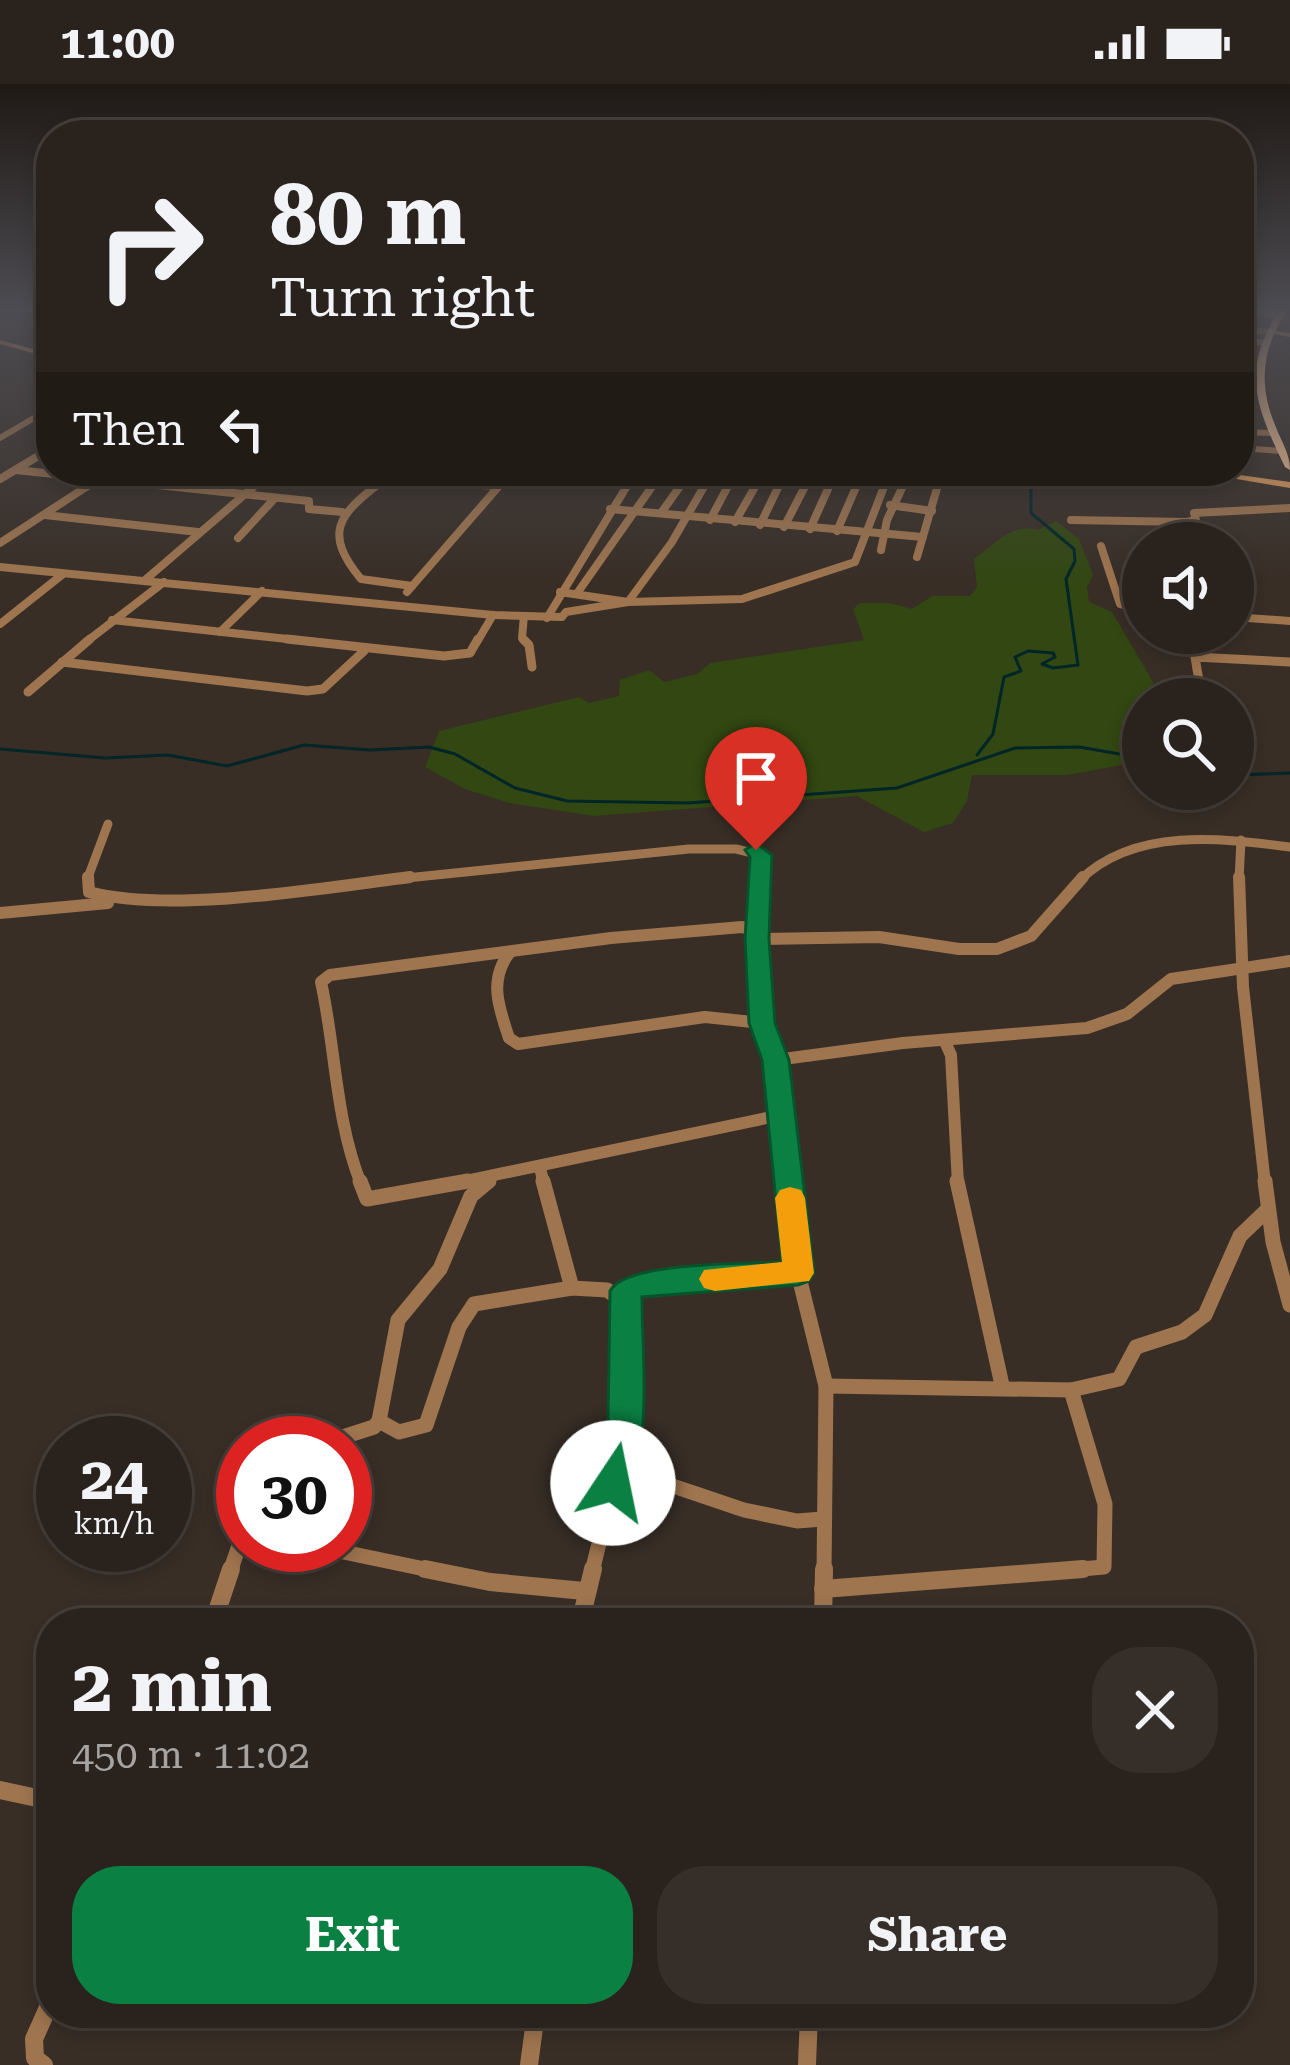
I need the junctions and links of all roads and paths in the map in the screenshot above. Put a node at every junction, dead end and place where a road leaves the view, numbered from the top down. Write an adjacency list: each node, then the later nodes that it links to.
1 (1262, 400): 4 (main road)
2 (36, 418): 5 (street)
3 (1254, 432): 4 (street)
4 (1273, 433): 7 (main road)
5 (0, 438)
6 (1254, 449): 7 (street)
7 (1282, 452): 9 (main road)
8 (36, 458): 10 (street)
9 (1290, 467)
10 (16, 470): 11 (street); 12 (street)
11 (36, 472)
12 (0, 479)
13 (1254, 481): 32 (main road)
14 (88, 486): 43 (street)
15 (178, 486): 33 (street)
16 (255, 486): 33 (street)
17 (376, 486): 41 (street)
18 (498, 486): 65 (street)
19 (626, 486): 38 (street)
20 (651, 486): 39 (street)
21 (680, 486): 42 (street)
22 (703, 486): 44 (street)
23 (728, 486): 45 (street)
24 (755, 486): 47 (street)
25 (779, 486): 48 (street)
26 (805, 486): 49 (street)
27 (830, 486): 50 (street)
28 (856, 486): 51 (street)
29 (884, 486): 35 (street)
30 (904, 486): 36 (street)
31 (937, 486): 40 (street)
32 (1290, 486)
33 (247, 493): 34 (street); 52 (street)
34 (275, 498): 41 (street); 56 (street)
35 (877, 503): 36 (street); 53 (street)
36 (895, 505): 40 (street); 54 (street)
37 (1290, 508): 46 (street)
38 (610, 509): 39 (street); 67 (street)
39 (630, 511): 42 (street); 68 (street)
40 (932, 511): 55 (street)
41 (342, 512): 65 (street)
42 (661, 513): 44 (street)
43 (45, 514): 52 (street); 57 (street)
44 (683, 516): 45 (street); 69 (street)
45 (710, 520): 47 (street)
46 (1071, 520)
47 (735, 522): 48 (street)
48 (760, 525): 49 (street)
49 (784, 527): 50 (street)
50 (811, 529): 51 (street)
51 (837, 531): 53 (street)
52 (198, 532): 63 (street)
53 (866, 533): 54 (street); 69 (street)
54 (886, 535): 55 (street); 59 (street)
55 (923, 537): 60 (street)
56 (238, 538)
57 (0, 543)
58 (1101, 546): 71 (street)
59 (881, 550)
60 (916, 557)
61 (0, 567): 62 (street)
62 (64, 573): 63 (street); 73 (street)
63 (145, 580): 64 (street)
64 (165, 582): 66 (street); 78 (street)
65 (412, 586): 70 (street)
66 (262, 591): 70 (street); 81 (street)
67 (560, 592): 68 (street); 76 (street)
68 (578, 592): 69 (street)
69 (628, 602): 76 (street)
70 (398, 603): 74 (street)
71 (1122, 605)
72 (0, 614): 73 (street)
73 (11, 615): 80 (street)
74 (493, 615): 75 (street); 82 (street)
75 (524, 616): 76 (street); 85 (street)
76 (547, 618)
77 (1254, 618): 79 (street)
78 (112, 620): 81 (street); 83 (street)
79 (1290, 621)
80 (0, 624)
81 (220, 632): 82 (street)
82 (364, 651): 83 (street)
83 (62, 662): 87 (street)
84 (1290, 662): 86 (street)
85 (532, 668)
86 (1198, 678)
87 (28, 692)
88 (108, 824): 91 (street)
89 (1241, 840): 90 (street); 93 (street); 98 (street)
90 (1290, 847)
91 (122, 901): 92 (street); 93 (street)
92 (0, 913)
93 (757, 939): 94 (street); 99 (street)
94 (511, 952): 95 (street); 97 (street)
95 (485, 955): 97 (street); 104 (street)
96 (1290, 961): 98 (street)
97 (499, 963): 99 (street)
98 (1243, 969): 100 (street); 105 (street)
99 (762, 1023): 101 (street)
100 (945, 1042): 101 (street); 110 (street)
101 (776, 1060): 102 (street)
102 (782, 1115): 103 (street); 106 (street)
103 (540, 1168): 104 (street); 107 (street)
104 (501, 1174): 113 (street)
105 (1265, 1212): 109 (street); 112 (street)
106 (798, 1273): 108 (street); 111 (street)
107 (572, 1288): 108 (street); 113 (street)
108 (626, 1303): 115 (street)
109 (1290, 1305)
110 (1002, 1385): 111 (street); 112 (street)
111 (826, 1386): 116 (street)
112 (1071, 1390): 119 (street)
113 (379, 1421): 114 (street)
114 (372, 1424)
115 (604, 1513): 116 (street); 120 (street)
116 (823, 1519): 119 (street)
117 (372, 1558): 120 (street)
118 (230, 1572): 121 (street)
119 (823, 1589): 123 (street)
120 (584, 1591): 122 (street)
121 (218, 1608)
122 (582, 1608)
123 (823, 1608)
124 (0, 1790): 125 (street)
125 (36, 1798)
126 (39, 2028): 129 (street)
127 (534, 2028): 130 (street)
128 (808, 2028): 131 (street)
129 (44, 2065)
130 (530, 2065)
131 (807, 2065)

